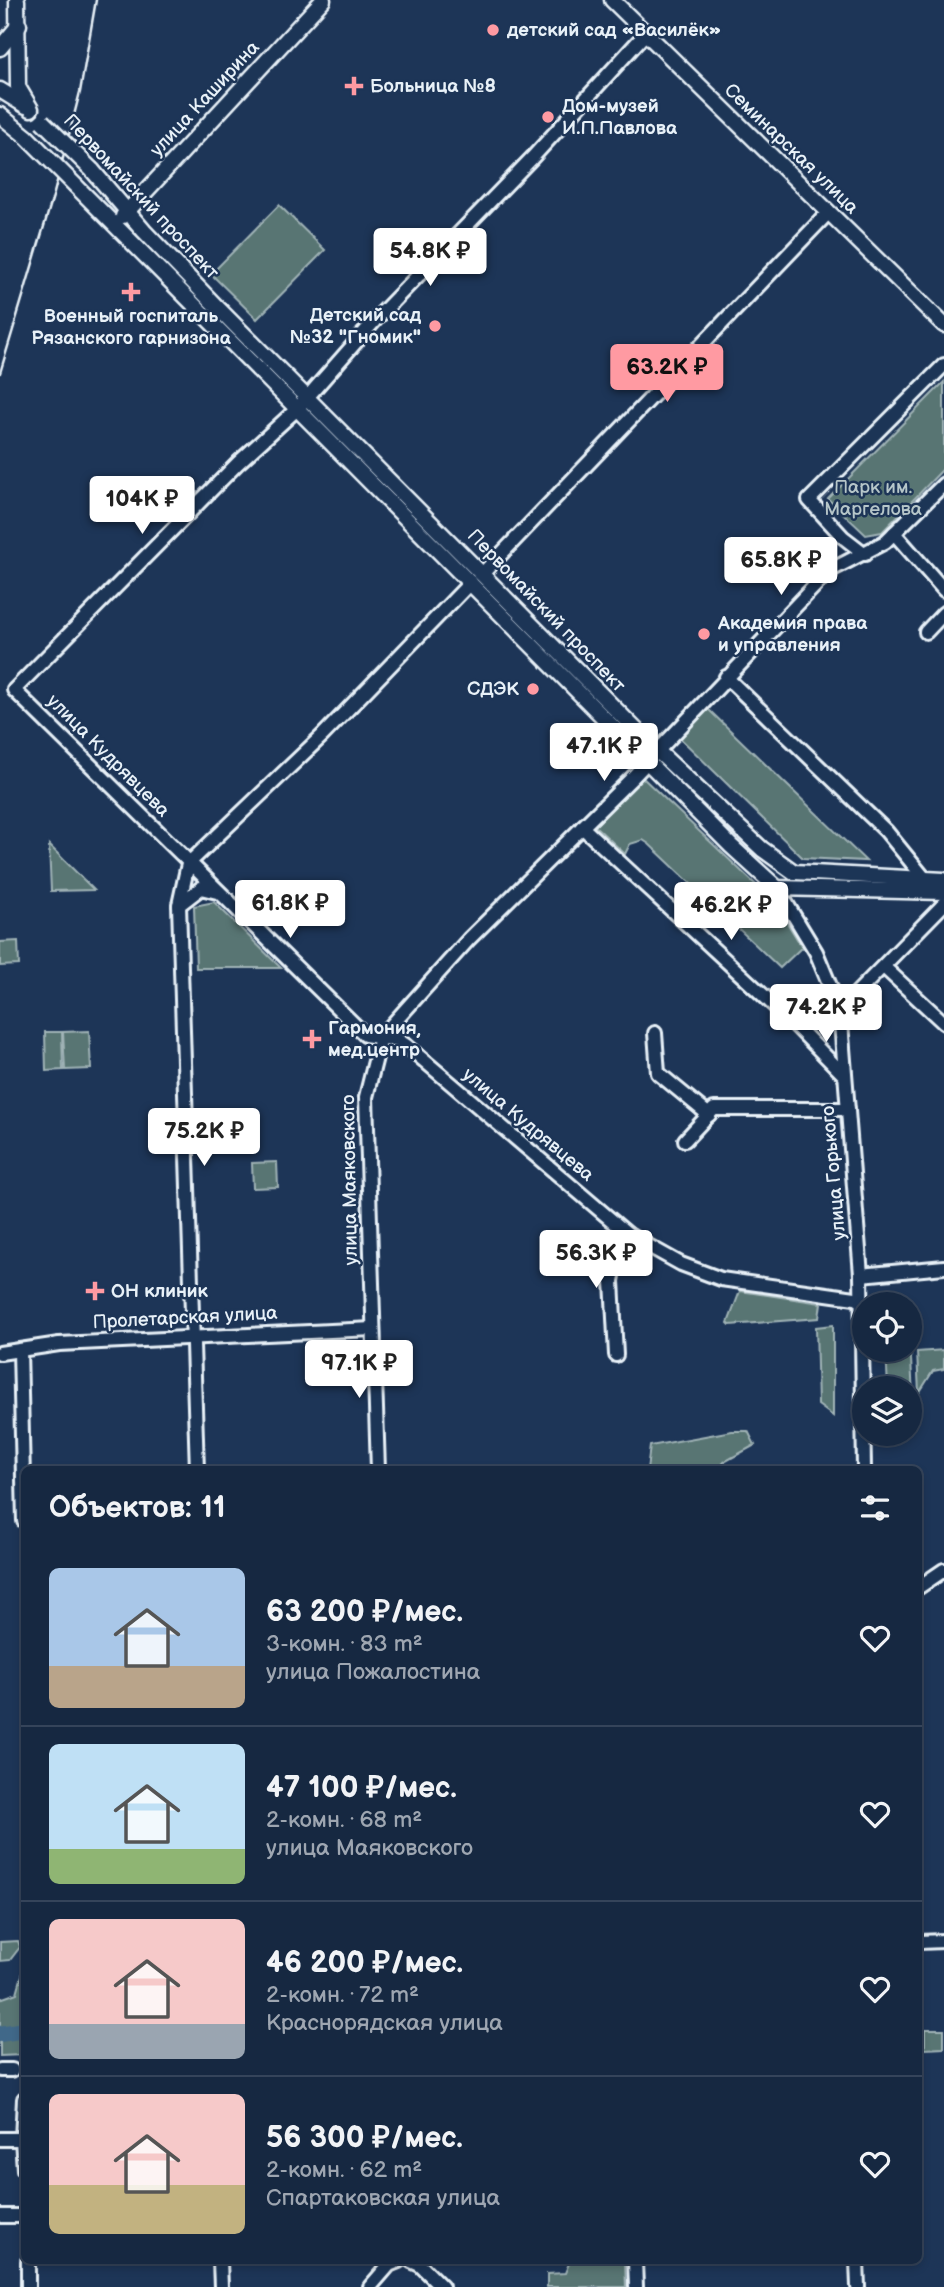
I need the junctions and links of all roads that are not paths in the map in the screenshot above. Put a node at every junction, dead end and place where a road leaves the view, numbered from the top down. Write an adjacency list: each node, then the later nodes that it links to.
1 (17, 0): 4 (main road)
2 (324, 0): 12 (main road, улица Каширина)
3 (612, 0): 5 (main road, Семинарская улица)
4 (19, 25): 6 (main road); 7 (main road)
5 (645, 34): 13 (main road, Семинарская улица); 17 (street)
6 (1, 48): 7 (main road)
7 (18, 61): 8 (main road); 10 (main road)
8 (0, 83)
9 (0, 90): 10 (main road, Первомайский проспект)
10 (31, 109): 12 (main road, Первомайский проспект, bridge)
11 (0, 115): 14 (main road, Первомайский проспект, bridge)
12 (128, 210): 14 (main road, улица Каширина); 17 (main road, Первомайский проспект)
13 (828, 213): 15 (main road, Семинарская улица); 21 (street)
14 (114, 224): 17 (main road, Первомайский проспект)
15 (944, 324)
16 (944, 365): 20 (street)
17 (302, 403): 21 (main road, Первомайский проспект); 28 (street, улица Кудрявцева)
18 (944, 484): 19 (street, улица Маяковского)
19 (894, 533): 20 (street, улица Маяковского); 22 (street)
20 (865, 554): 25 (street, улица Маяковского)
21 (477, 578): 26 (main road, Первомайский проспект); 28 (street)
22 (944, 590)
23 (944, 613): 24 (street)
24 (926, 632)
25 (726, 677): 26 (street, улица Маяковского); 30 (street)
26 (652, 756): 27 (street, улица Маяковского); 30 (main road, Первомайский проспект); 33 (main road, Первомайский проспект)
27 (582, 827): 42 (street, улица Маяковского); 43 (street)
28 (188, 864): 29 (street, улица Кудрявцева); 32 (street)
29 (204, 879): 32 (street); 34 (street, улица Кудрявцева)
30 (925, 879): 31 (main road)
31 (944, 880)
32 (183, 886): 37 (street)
33 (777, 888): 35 (main road); 39 (street, улица Горького)
34 (217, 892): 37 (street); 42 (street, улица Кудрявцева)
35 (944, 892)
36 (944, 904): 39 (street)
37 (179, 905): 53 (street)
38 (887, 970): 40 (street)
39 (840, 1010): 43 (street, улица Горького)
40 (944, 1023)
41 (655, 1033): 45 (street)
42 (381, 1037): 47 (street, улица Кудрявцева); 52 (street, улица Маяковского)
43 (845, 1076): 44 (street, улица Горького)
44 (848, 1109): 45 (street); 49 (street, улица Горького)
45 (709, 1115): 46 (street)
46 (685, 1140)
47 (629, 1235): 51 (street, улица Кудрявцева); 56 (street)
48 (944, 1267): 49 (street)
49 (861, 1275): 50 (street, улица Горького)
50 (862, 1292)
51 (852, 1298)
52 (373, 1329): 53 (street, Пролетарская улица); 60 (street, улица Маяковского)
53 (192, 1336): 54 (street, Пролетарская улица); 59 (street)
54 (20, 1350): 55 (street, Пролетарская улица); 58 (street)
55 (0, 1353)
56 (616, 1354)
57 (864, 1446): 61 (street, улица Горького)
58 (23, 1466)
59 (197, 1466)
60 (378, 1466)
61 (864, 1466)
62 (944, 1570): 63 (street)
63 (922, 1585)
64 (944, 1941): 65 (street)
65 (922, 1942)
66 (0, 2139): 67 (street)
67 (21, 2140)
68 (0, 2216): 69 (street)
69 (21, 2216)
70 (28, 2264): 76 (street)
71 (220, 2264): 77 (street)
72 (391, 2264): 78 (street)
73 (418, 2264): 79 (street)
74 (635, 2264): 80 (street)
75 (857, 2264): 81 (street)
76 (28, 2287)
77 (221, 2287)
78 (370, 2287)
79 (442, 2287)
80 (636, 2287)
81 (858, 2287)

